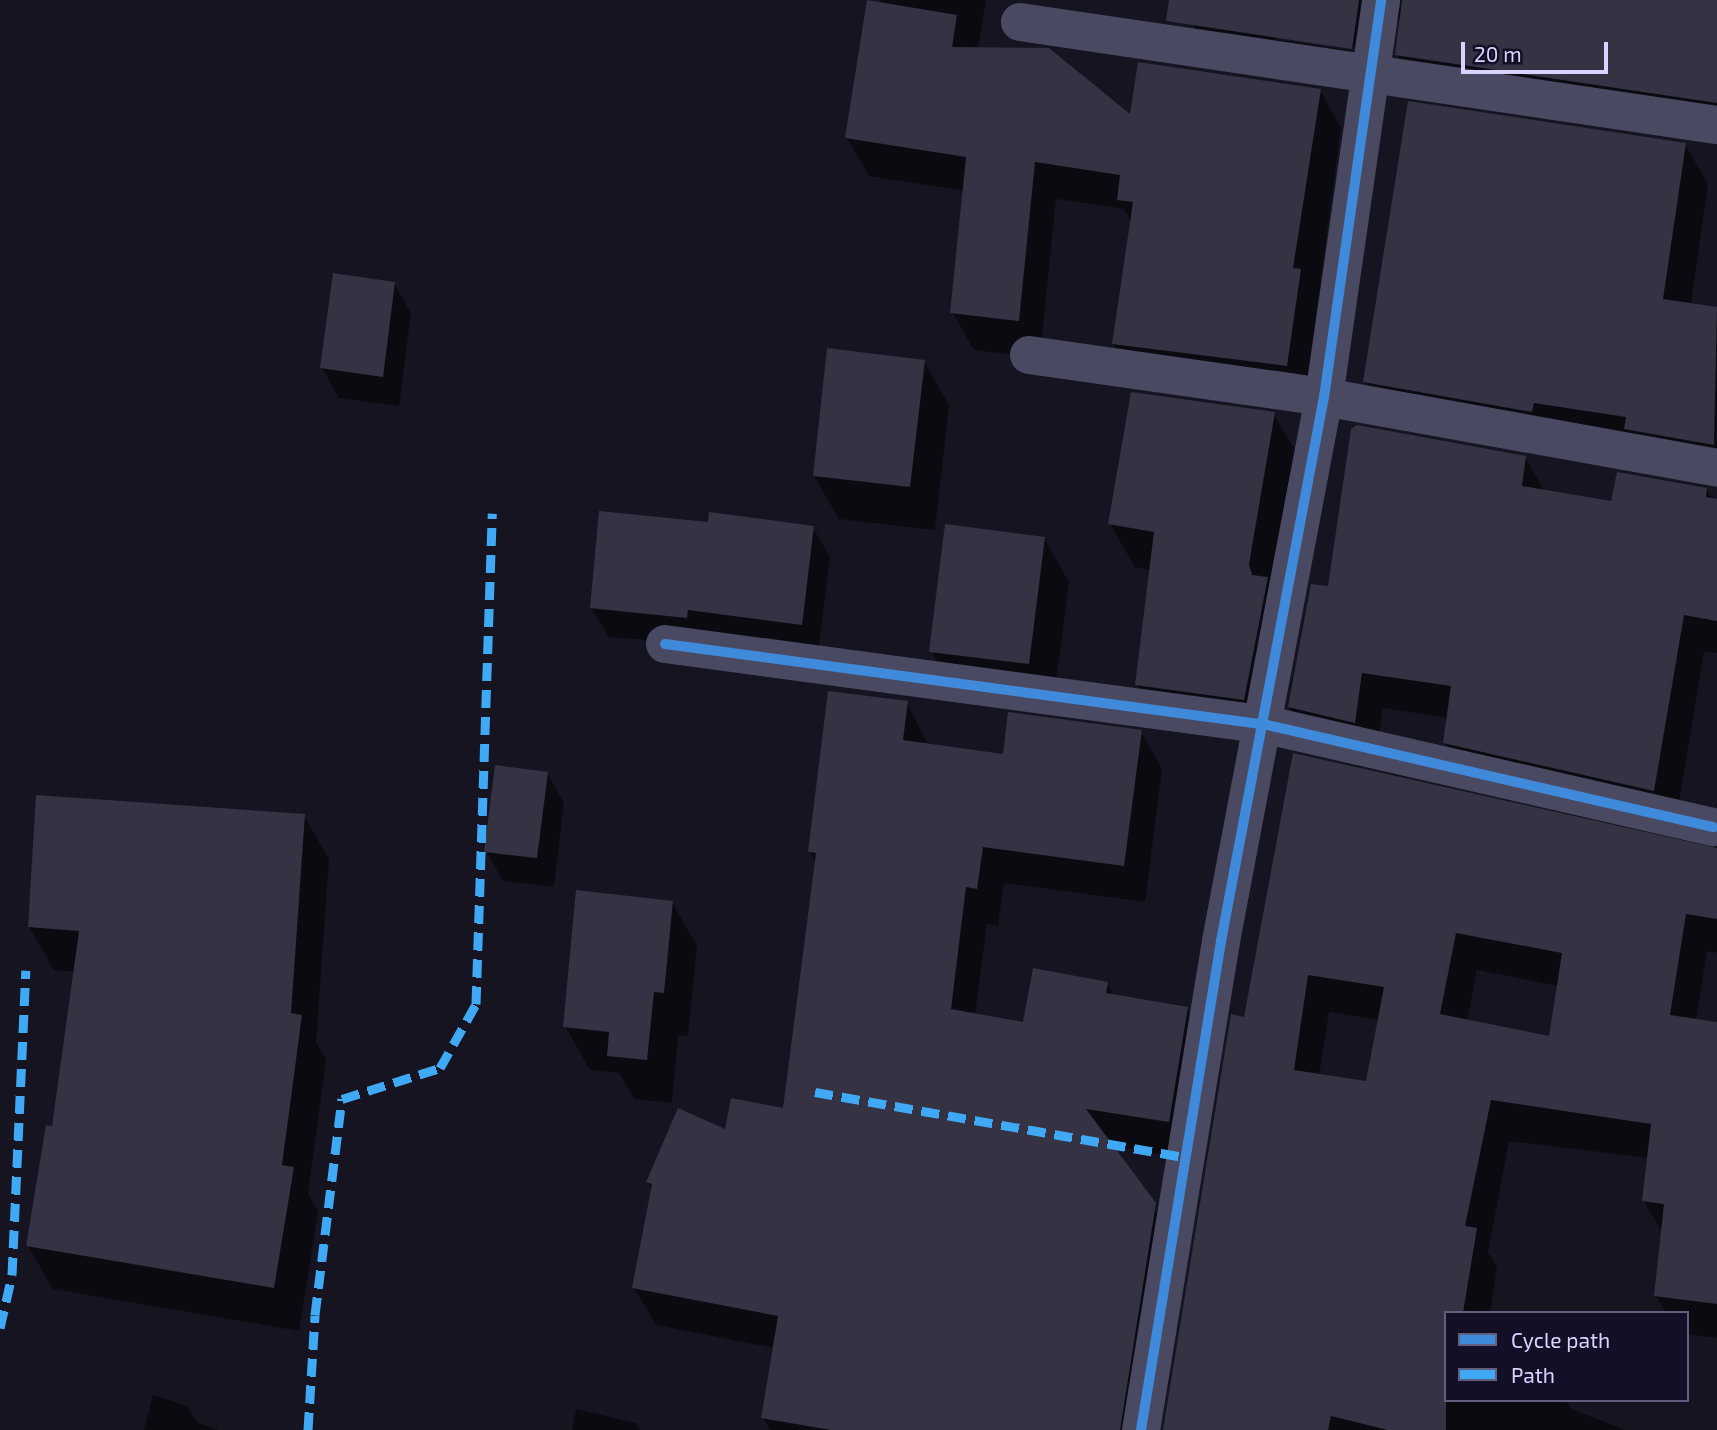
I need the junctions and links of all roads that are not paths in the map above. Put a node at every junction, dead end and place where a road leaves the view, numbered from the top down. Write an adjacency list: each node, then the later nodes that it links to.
1 (1381, 0): 3 (street)
2 (1020, 22): 3 (street)
3 (1367, 73): 4 (street); 6 (street)
4 (1717, 125)
5 (1029, 355): 6 (street)
6 (1324, 397): 7 (street); 9 (street)
7 (1717, 468)
8 (665, 644): 9 (street)
9 (1267, 725): 10 (street); 11 (street)
10 (1713, 827)
11 (1141, 1430)

